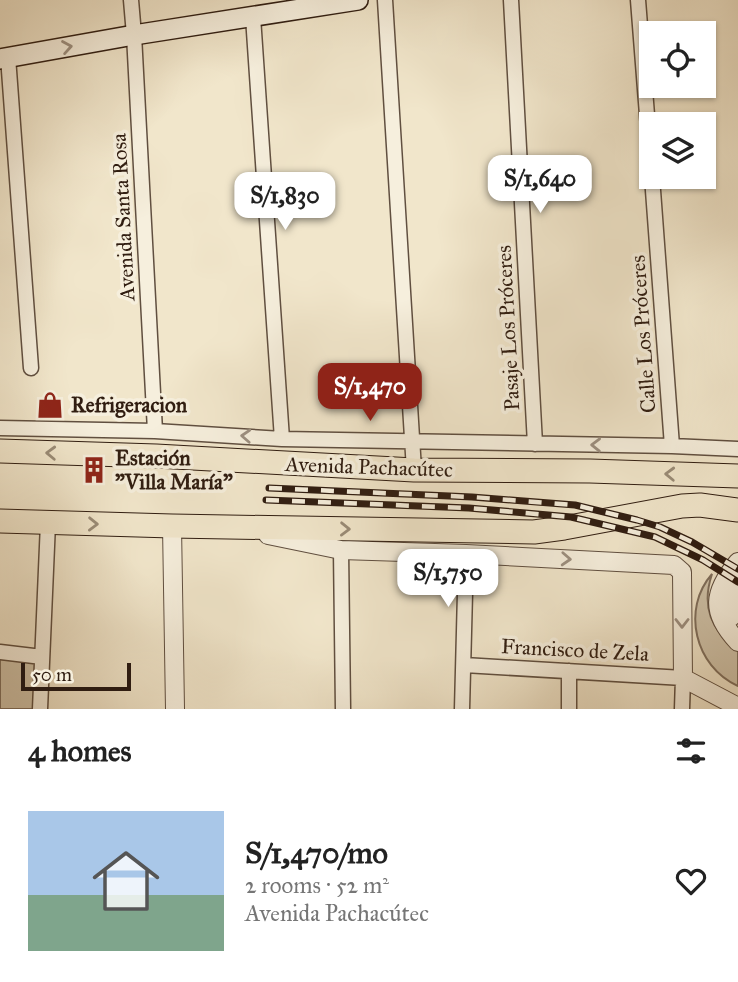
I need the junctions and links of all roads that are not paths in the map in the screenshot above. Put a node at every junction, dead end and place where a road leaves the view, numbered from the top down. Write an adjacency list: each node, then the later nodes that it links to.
1 (131, 0): 7 (street, Avenida Santa Rosa)
2 (358, 0): 6 (main road)
3 (384, 0): 15 (street)
4 (511, 0): 16 (street, Pasaje Los Próceres)
5 (638, 0): 9 (street)
6 (253, 17): 7 (main road); 14 (street)
7 (134, 35): 8 (main road, one-way to 7); 13 (street, Avenida Santa Rosa)
8 (4, 58): 11 (street)
9 (647, 112)
10 (653, 189): 17 (street, Calle Los Próceres)
11 (31, 368)
12 (0, 428): 13 (street, Avenida Pachacútec)
13 (155, 431): 14 (street, Avenida Pachacútec, one-way to 13)
14 (282, 439): 15 (street, Avenida Pachacútec)
15 (412, 442): 16 (street, Avenida Pachacútec); 20 (street)
16 (535, 444): 17 (street, Avenida Pachacútec, one-way to 16)
17 (673, 446): 18 (street, Avenida Pachacútec)
18 (738, 449)
19 (0, 451): 20 (main road, Avenida Pachacútec, one-way to 19)
20 (414, 470): 21 (main road, Avenida Pachacútec, one-way to 20)
21 (738, 476)
22 (738, 510): 26 (main road, one-way to 22)
23 (0, 522): 24 (main road)
24 (48, 523): 25 (main road, one-way to 25); 34 (street)
25 (172, 526): 26 (main road); 40 (street)
26 (230, 527): 27 (street)
27 (341, 550): 28 (street); 41 (street)
28 (466, 554): 35 (street); 37 (street, one-way to 37)
29 (738, 562): 32 (street)
30 (738, 584): 31 (street)
31 (738, 629)
32 (738, 642)
33 (0, 652): 34 (street)
34 (43, 657): 39 (street)
35 (464, 665): 36 (street, Francisco de Zela); 42 (street)
36 (569, 671): 37 (street, Francisco de Zela); 43 (street)
37 (682, 678): 38 (street); 44 (street)
38 (738, 706)
39 (40, 709)
40 (176, 709)
41 (343, 709)
42 (462, 709)
43 (569, 709)
44 (682, 709)

